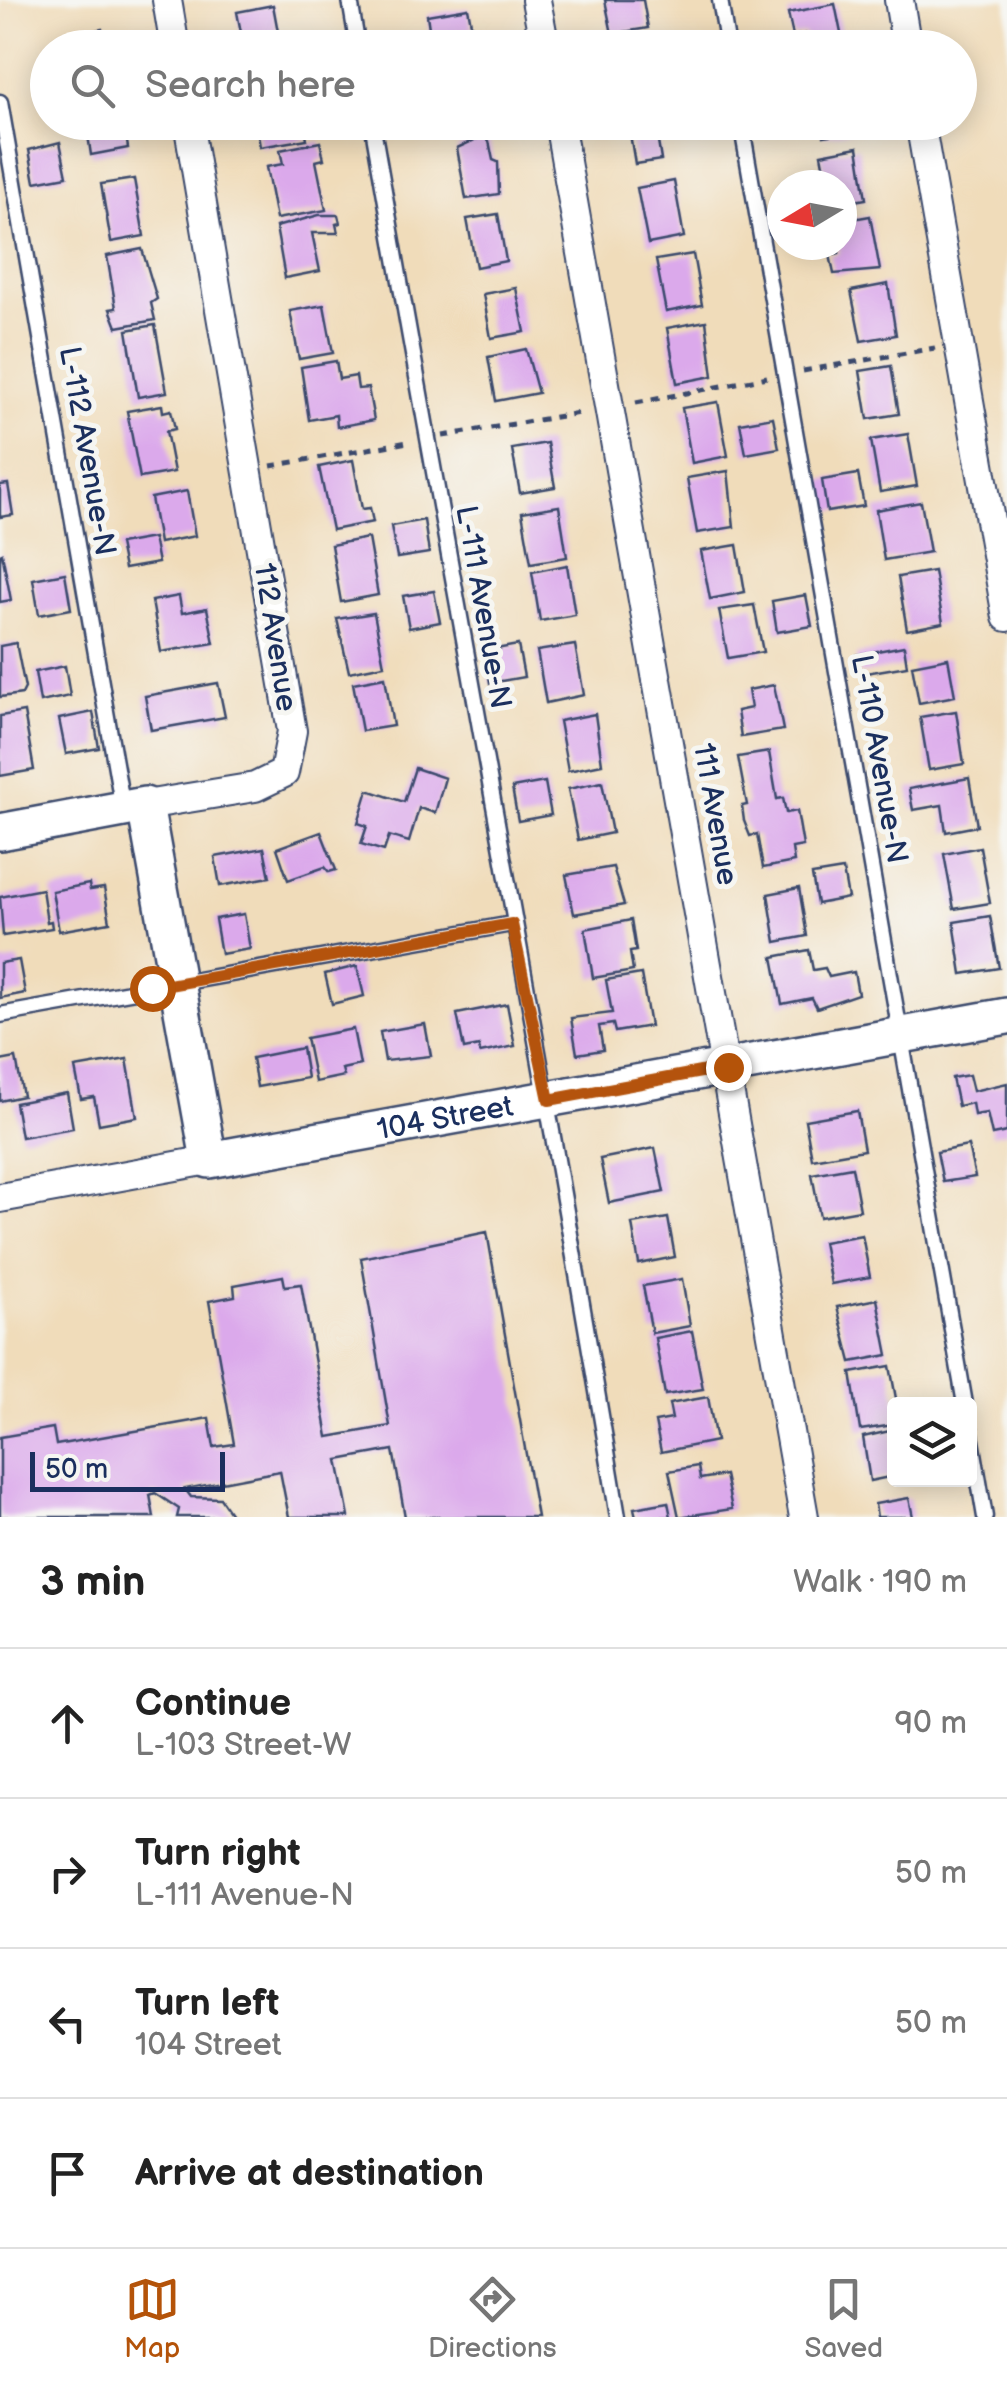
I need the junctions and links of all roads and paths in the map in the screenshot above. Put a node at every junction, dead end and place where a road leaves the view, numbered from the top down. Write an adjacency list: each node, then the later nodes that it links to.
1 (167, 0): 6 (street)
2 (350, 0): 7 (lane)
3 (536, 0): 8 (street)
4 (720, 0): 9 (lane)
5 (899, 0): 10 (street)
6 (172, 30)
7 (355, 30)
8 (542, 30)
9 (725, 30)
10 (904, 30)
11 (0, 102): 18 (lane, L-112 Avenue-N)
12 (191, 140): 18 (street, 112 Avenue)
13 (375, 140): 20 (lane, L-111 Avenue-N)
14 (562, 140): 25 (street, 111 Avenue)
15 (744, 140): 24 (lane, L-110 Avenue-N)
16 (923, 140): 17 (street)
17 (1007, 617)
18 (134, 807): 19 (street); 21 (street)
19 (0, 832)
20 (512, 924): 21 (lane); 26 (lane, L-111 Avenue-N)
21 (177, 984): 22 (lane); 27 (street)
22 (0, 1015)
23 (1007, 1016): 24 (street, 104 Street)
24 (900, 1036): 25 (street, 104 Street); 29 (lane, L-110 Avenue-N)
25 (728, 1067): 26 (street, 104 Street); 32 (street, 111 Avenue)
26 (549, 1100): 27 (street, 104 Street); 31 (lane, L-111 Avenue-N)
27 (209, 1160): 28 (street, 104 Street)
28 (0, 1198)
29 (964, 1397)
30 (977, 1470): 33 (lane)
31 (618, 1517)
32 (804, 1517)
33 (985, 1517)

